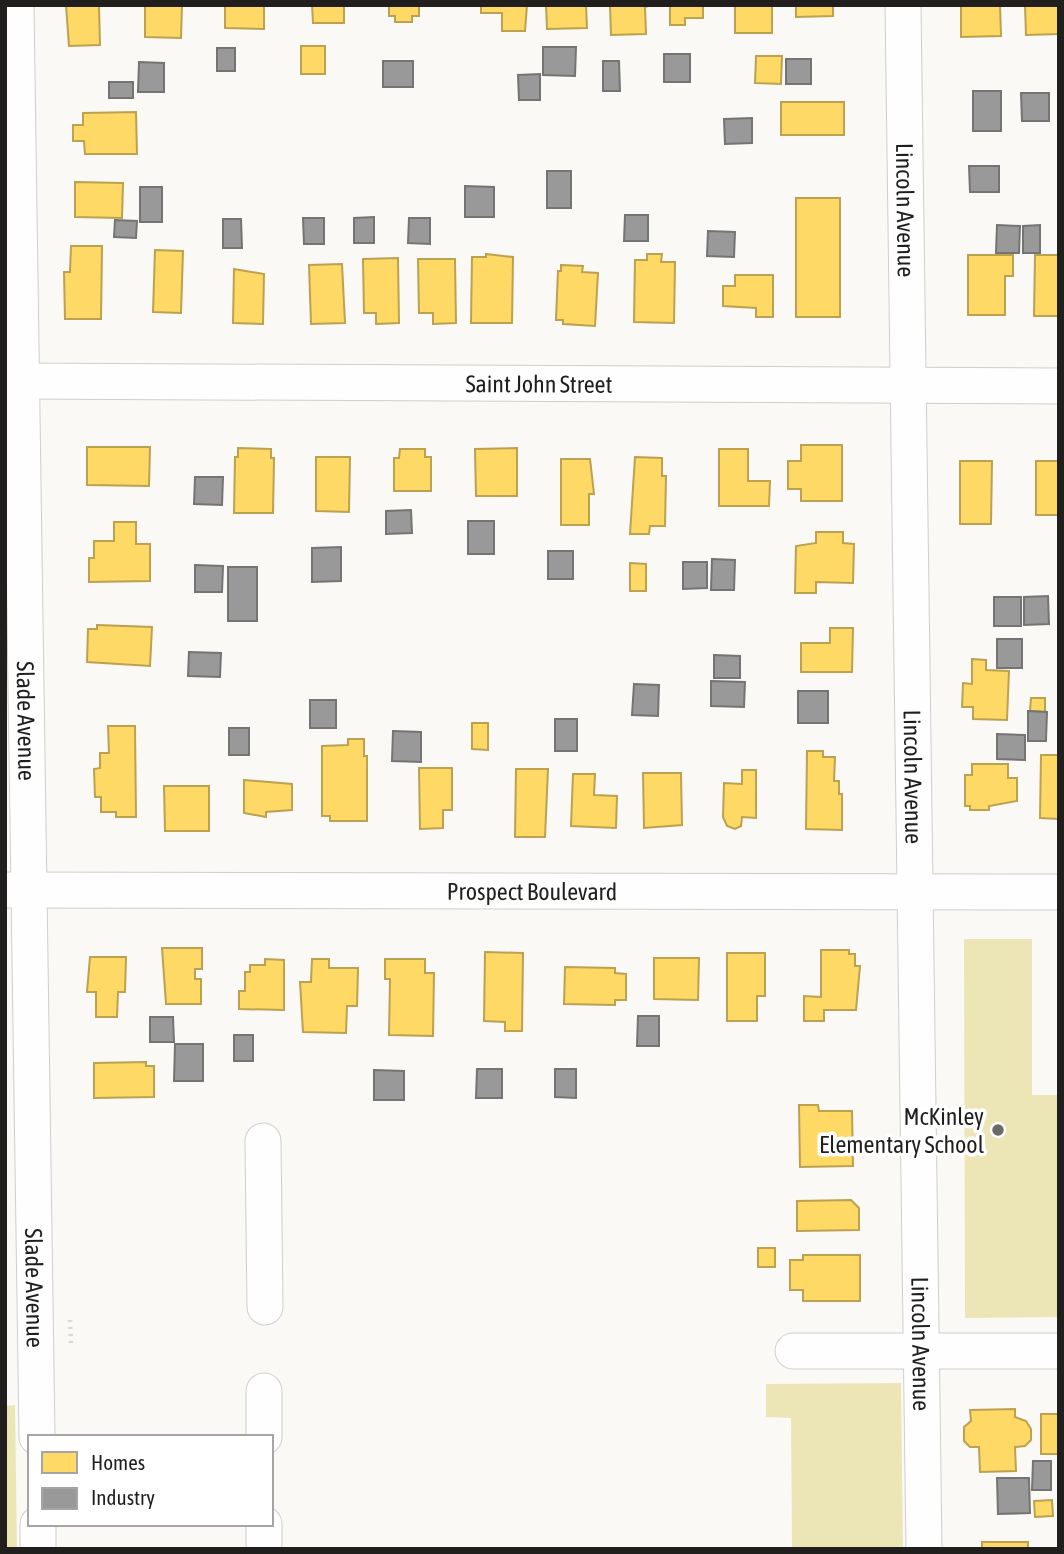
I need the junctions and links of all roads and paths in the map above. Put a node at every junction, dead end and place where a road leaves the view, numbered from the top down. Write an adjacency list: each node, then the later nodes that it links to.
1 (16, 5): 3 (street, Slade Avenue)
2 (903, 5): 4 (street, Lincoln Avenue)
3 (21, 381): 4 (street, Saint John Street); 6 (street, Slade Avenue)
4 (908, 385): 5 (street, Saint John Street); 8 (street, Lincoln Avenue)
5 (1059, 386)
6 (14, 453): 7 (street, Slade Avenue)
7 (17, 890): 8 (street, Prospect Boulevard); 18 (street, Slade Avenue)
8 (914, 892): 9 (street, Prospect Boulevard); 16 (street, Lincoln Avenue)
9 (1059, 892)
10 (263, 1141): 11 (street)
11 (265, 1307)
12 (70, 1320): 13 (path)
13 (71, 1345)
14 (793, 1351): 16 (street)
15 (1059, 1351): 16 (street)
16 (920, 1352): 22 (street, Lincoln Avenue)
17 (264, 1391): 19 (street)
18 (37, 1435)
19 (264, 1435)
20 (38, 1526): 21 (street)
21 (38, 1549)
22 (923, 1549)

